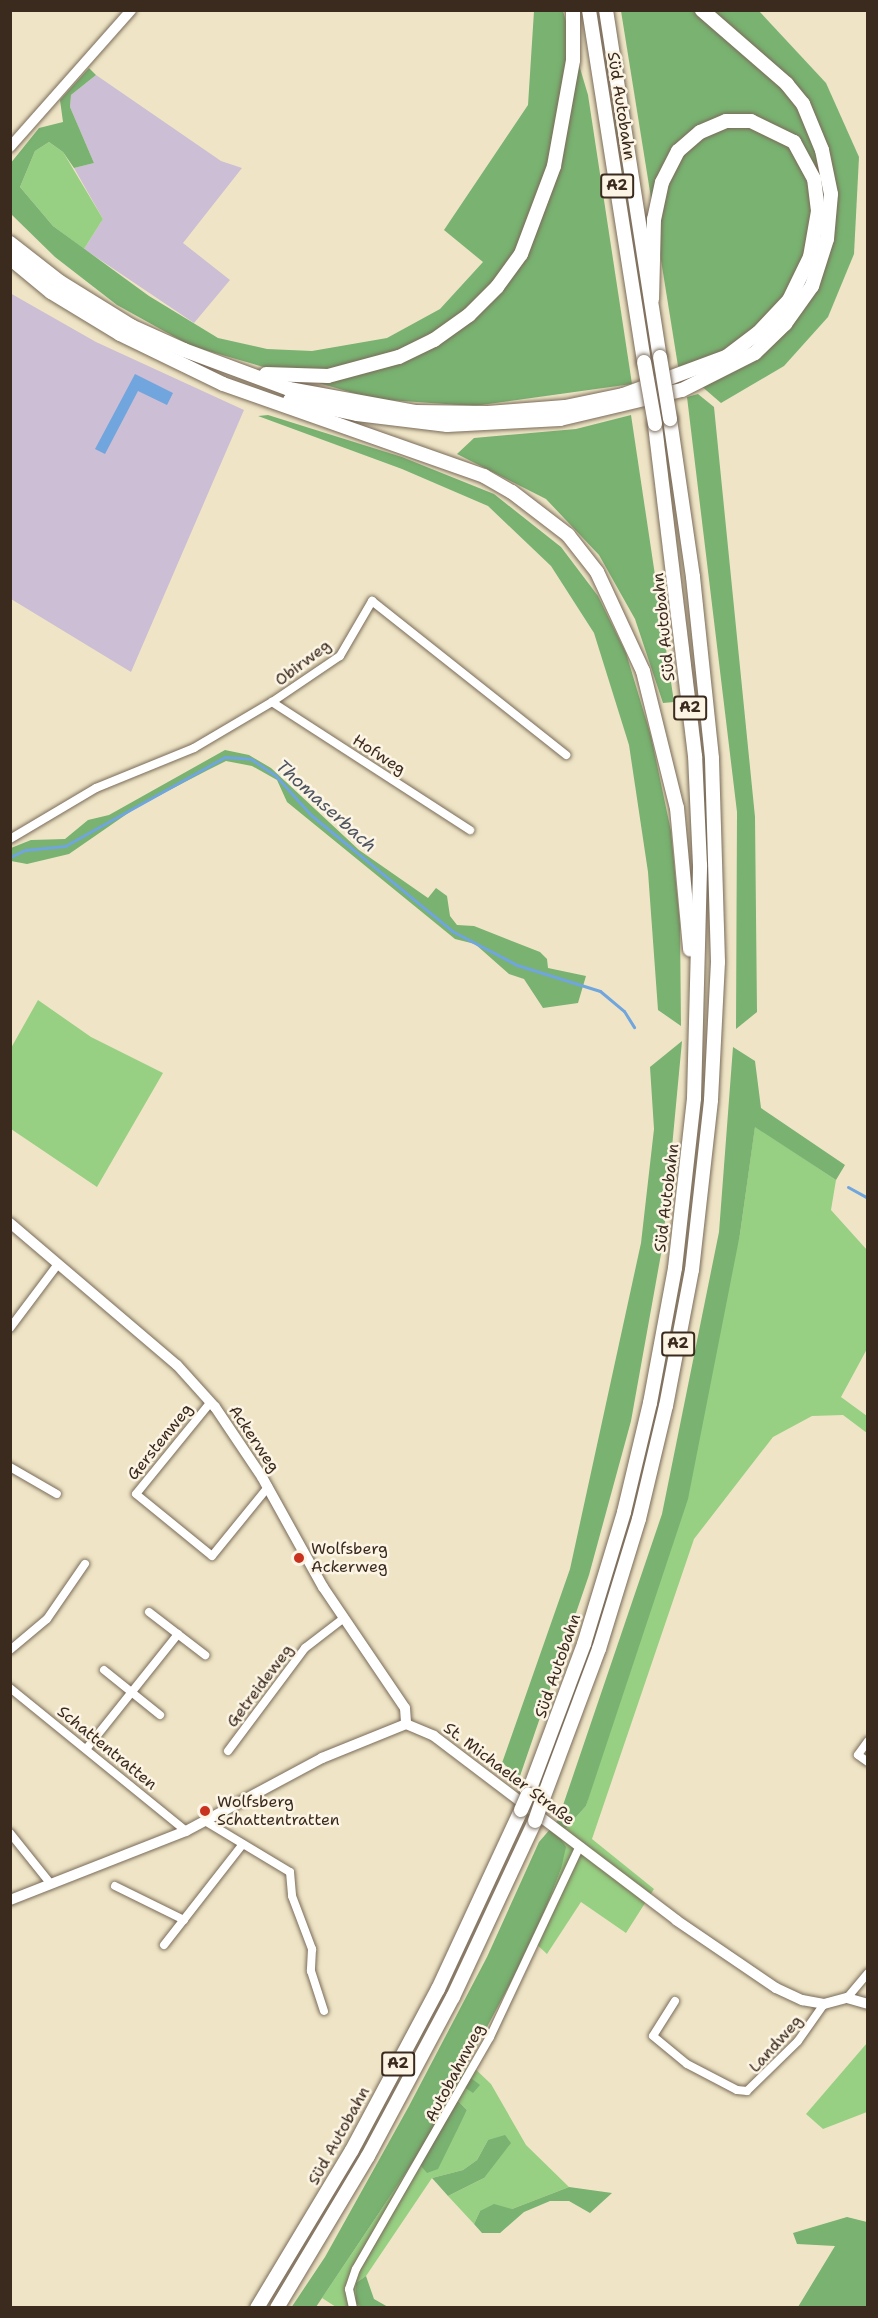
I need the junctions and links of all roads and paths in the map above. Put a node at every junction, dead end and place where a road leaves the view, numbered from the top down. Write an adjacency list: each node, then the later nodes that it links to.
1 (130, 10): 6 (main road)
2 (573, 10): 11 (highway)
3 (589, 10): 16 (highway, Süd Autobahn / A2, bridge)
4 (606, 10): 9 (highway, Süd Autobahn / A2)
5 (702, 10): 10 (highway)
6 (10, 147)
7 (10, 243): 11 (highway)
8 (10, 258): 10 (highway)
9 (652, 299): 11 (highway); 56 (highway, Süd Autobahn / A2, bridge)
10 (185, 366): 16 (highway)
11 (245, 373)
12 (272, 702): 13 (street, Obirweg); 14 (street, Hofweg); 15 (street, Obirweg)
13 (566, 755)
14 (470, 830)
15 (10, 839)
16 (699, 994): 55 (highway, Süd Autobahn / A2, bridge)
17 (10, 1223): 18 (main road, Ackerweg)
18 (58, 1264): 19 (street); 20 (main road, Ackerweg)
19 (10, 1328)
20 (210, 1403): 22 (main road, Ackerweg); 22 (street, Gerstenweg)
21 (10, 1467): 23 (street)
22 (268, 1487): 26 (main road, Ackerweg)
23 (57, 1494)
24 (85, 1564): 28 (street)
25 (149, 1612): 27 (street)
26 (344, 1618): 34 (main road, Ackerweg); 37 (street, Getreideweg)
27 (178, 1634): 29 (street); 32 (street)
28 (10, 1650)
29 (205, 1655)
30 (104, 1670): 32 (street)
31 (10, 1688): 36 (street, Schattentratten)
32 (132, 1692): 33 (street); 36 (street)
33 (160, 1715)
34 (406, 1724): 39 (main road); 43 (main road, St. Michaeler Straße)
35 (867, 1741): 38 (street)
36 (87, 1748): 40 (street, Schattentratten)
37 (228, 1751)
38 (867, 1762)
39 (205, 1821): 40 (main road); 42 (street)
40 (186, 1831): 44 (main road)
41 (10, 1833): 44 (street)
42 (243, 1844): 47 (street); 54 (street)
43 (580, 1846): 52 (main road, St. Michaeler Straße); 57 (street, Autobahnweg)
44 (50, 1883): 46 (main road)
45 (115, 1886): 47 (street)
46 (10, 1900)
47 (184, 1920): 48 (street)
48 (164, 1945)
49 (867, 1973): 50 (street)
50 (847, 1998): 52 (main road, St. Michaeler Straße); 53 (main road)
51 (675, 2001): 52 (street, Landweg)
52 (824, 2004)
53 (867, 2004)
54 (324, 2011)
55 (257, 2307)
56 (277, 2307)
57 (353, 2307)

